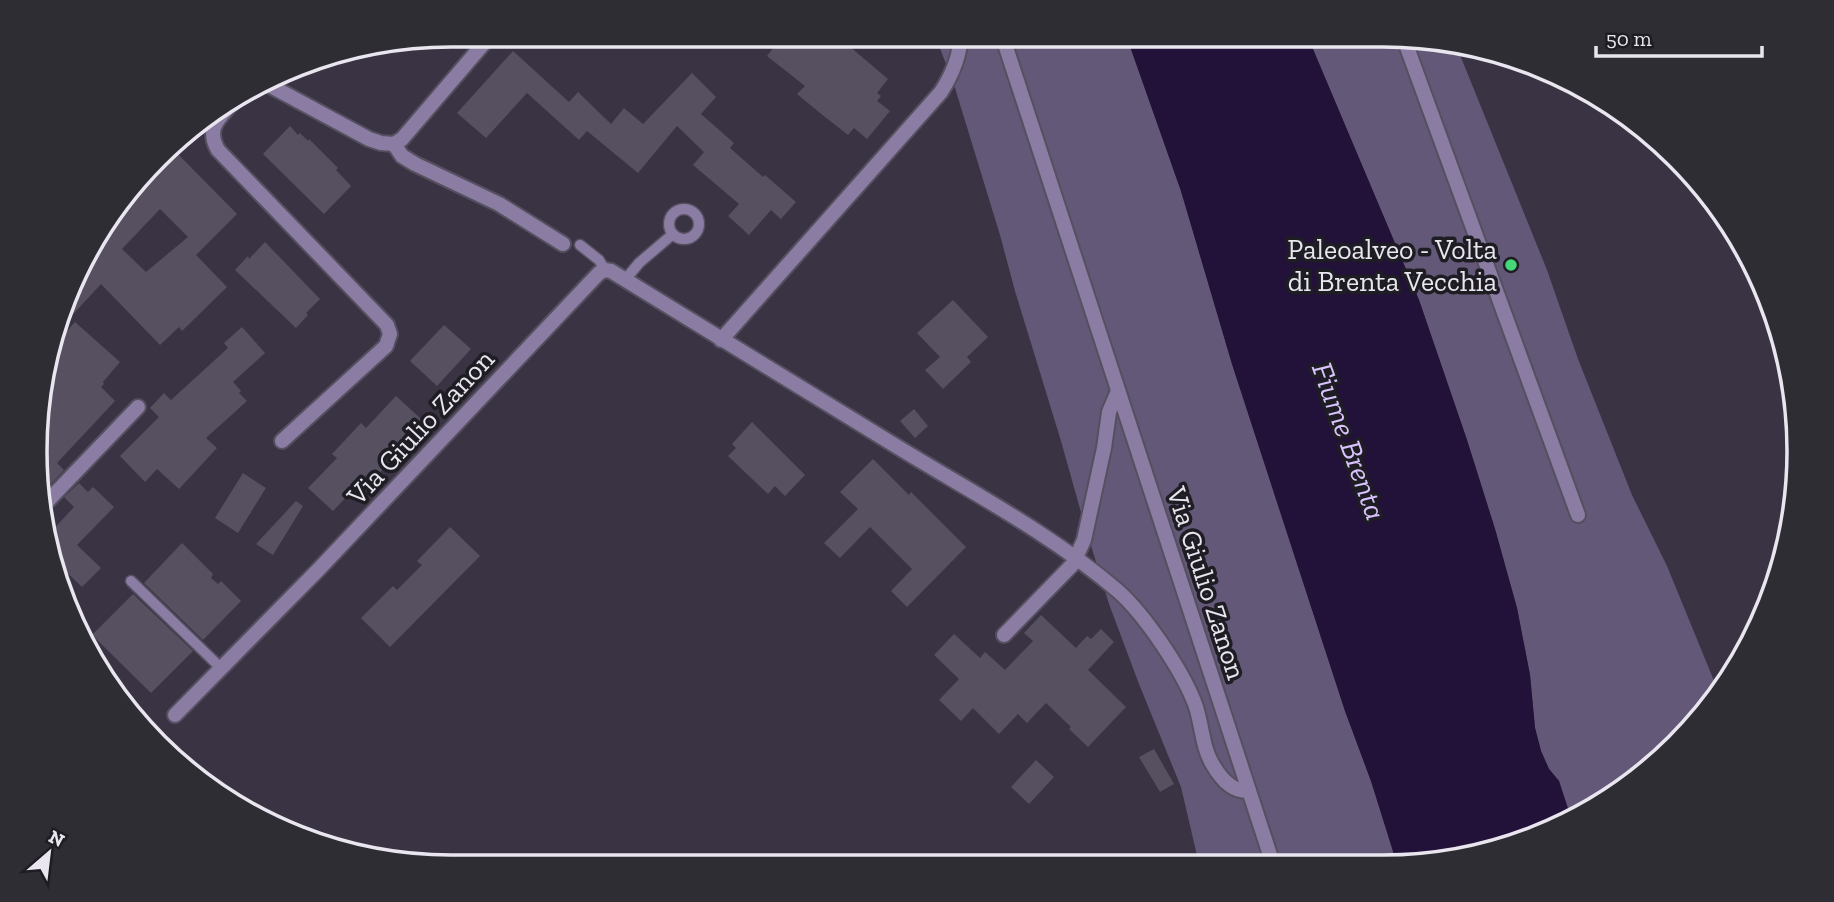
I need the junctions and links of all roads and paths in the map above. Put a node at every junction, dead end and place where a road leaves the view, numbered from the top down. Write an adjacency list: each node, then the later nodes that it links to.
1 (481, 47): 7 (street)
2 (960, 47): 13 (street)
3 (1006, 47): 14 (street, Via Giulio Zanon)
4 (1407, 48): 18 (street)
5 (274, 88): 7 (street)
6 (215, 123): 16 (street)
7 (394, 144): 9 (street)
8 (673, 234): 12 (lane)
9 (563, 244)
10 (580, 245): 11 (lane)
11 (605, 270): 12 (street, Via Giulio Zanon); 22 (street, Via Giulio Zanon)
12 (625, 280): 13 (street, Via Giulio Zanon)
13 (721, 340): 19 (street, Via Giulio Zanon)
14 (1118, 391): 19 (street); 24 (street, Via Giulio Zanon)
15 (138, 407): 17 (street)
16 (282, 442)
17 (50, 498)
18 (1578, 515)
19 (1077, 558): 21 (street); 24 (street, Via Giulio Zanon)
20 (131, 581): 22 (lane)
21 (1004, 635)
22 (221, 668): 23 (street, Via Giulio Zanon)
23 (174, 715)
24 (1249, 791): 25 (street, Via Giulio Zanon)
25 (1270, 855)

